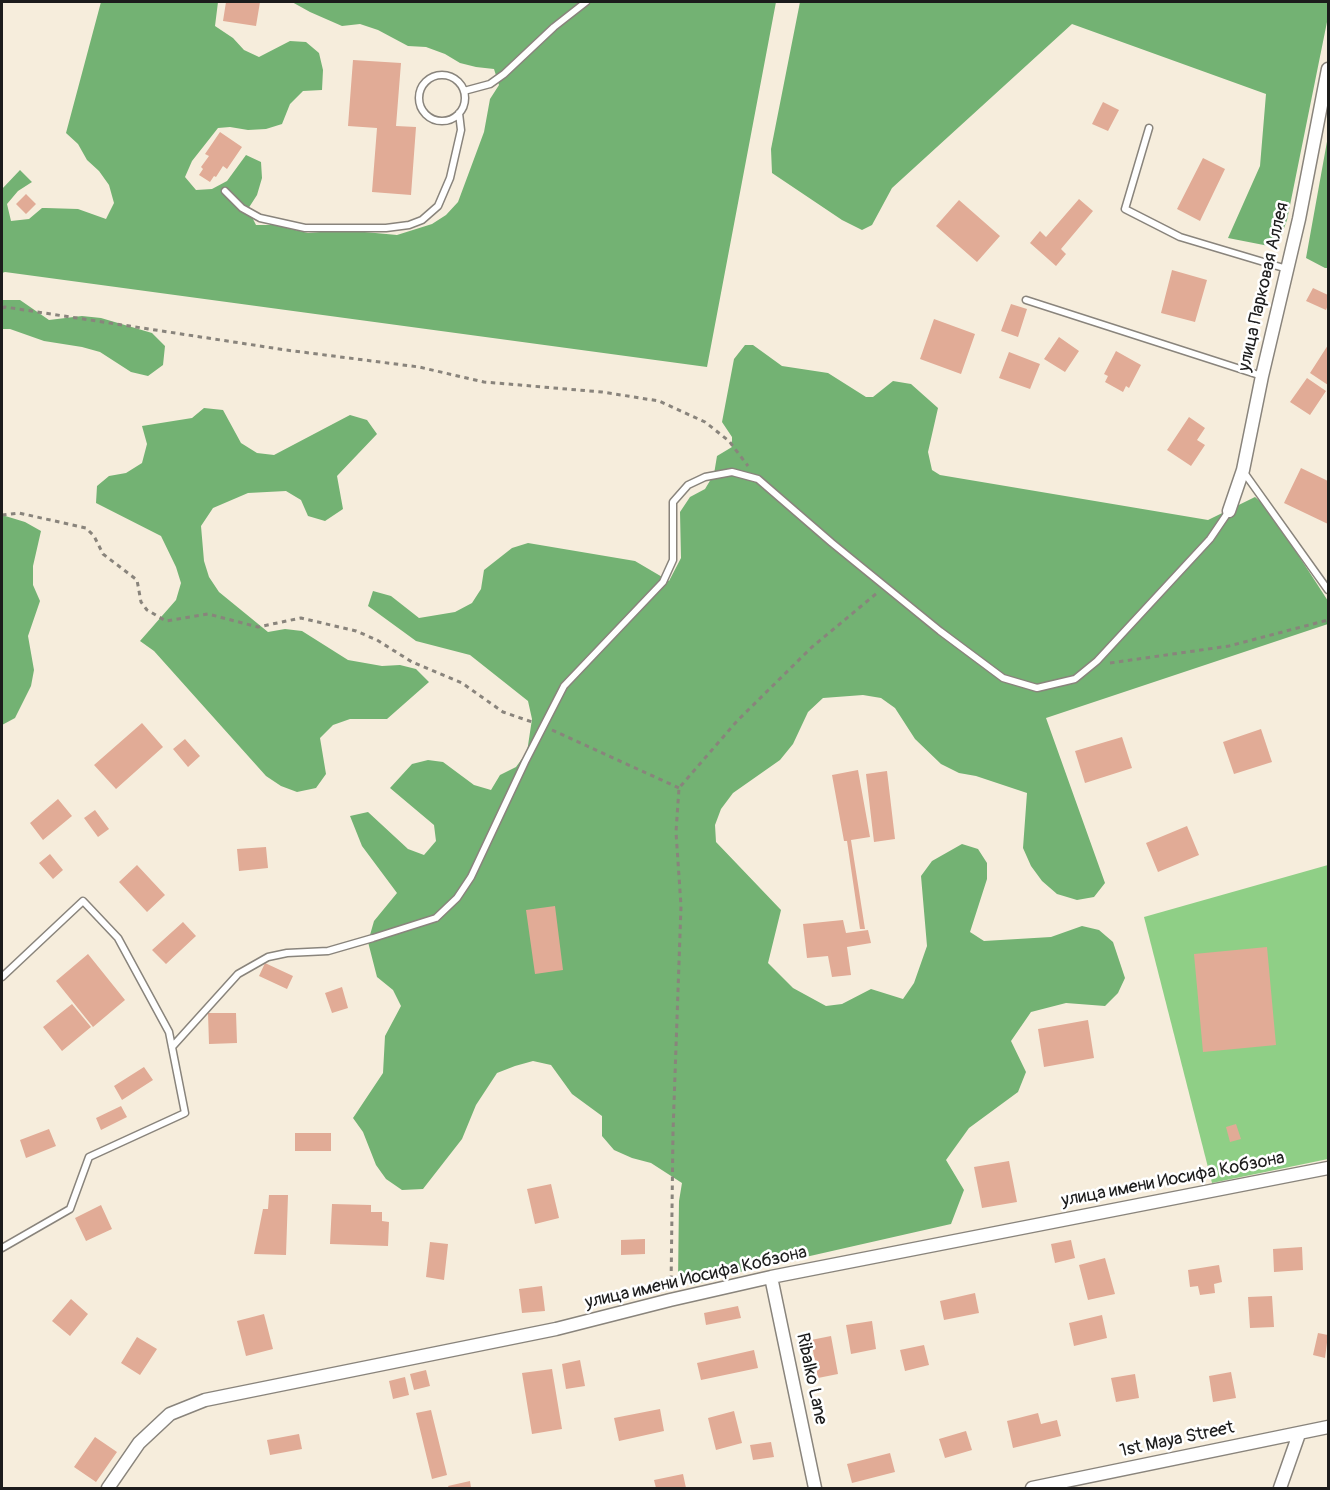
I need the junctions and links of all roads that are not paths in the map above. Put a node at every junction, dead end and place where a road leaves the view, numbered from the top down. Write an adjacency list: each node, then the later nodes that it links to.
1 (586, 2): 3 (lane)
2 (1329, 69): 7 (street, улица Парковая Аллея)
3 (464, 91): 4 (lane); 4 (lane)
4 (459, 113): 6 (lane)
5 (1149, 128): 7 (lane)
6 (225, 191)
7 (1288, 269): 9 (street, улица Парковая Аллея)
8 (1026, 300): 9 (lane)
9 (1262, 376): 10 (street, улица Парковая Аллея)
10 (1243, 470): 11 (street, улица Парковая Аллея); 12 (lane)
11 (1229, 511): 14 (lane)
12 (1329, 590)
13 (2, 977): 14 (lane)
14 (172, 1047): 16 (lane)
15 (1329, 1168): 17 (street, улица имени Иосифа Кобзона)
16 (2, 1248)
17 (771, 1277): 20 (street, улица имени Иосифа Кобзона); 21 (street, Ribalko Lane)
18 (1329, 1427): 19 (street, 1st Maya Street)
19 (1299, 1434): 22 (street, 1st Maya Street); 23 (street)
20 (108, 1488)
21 (815, 1488)
22 (1032, 1488)
23 (1280, 1488)

